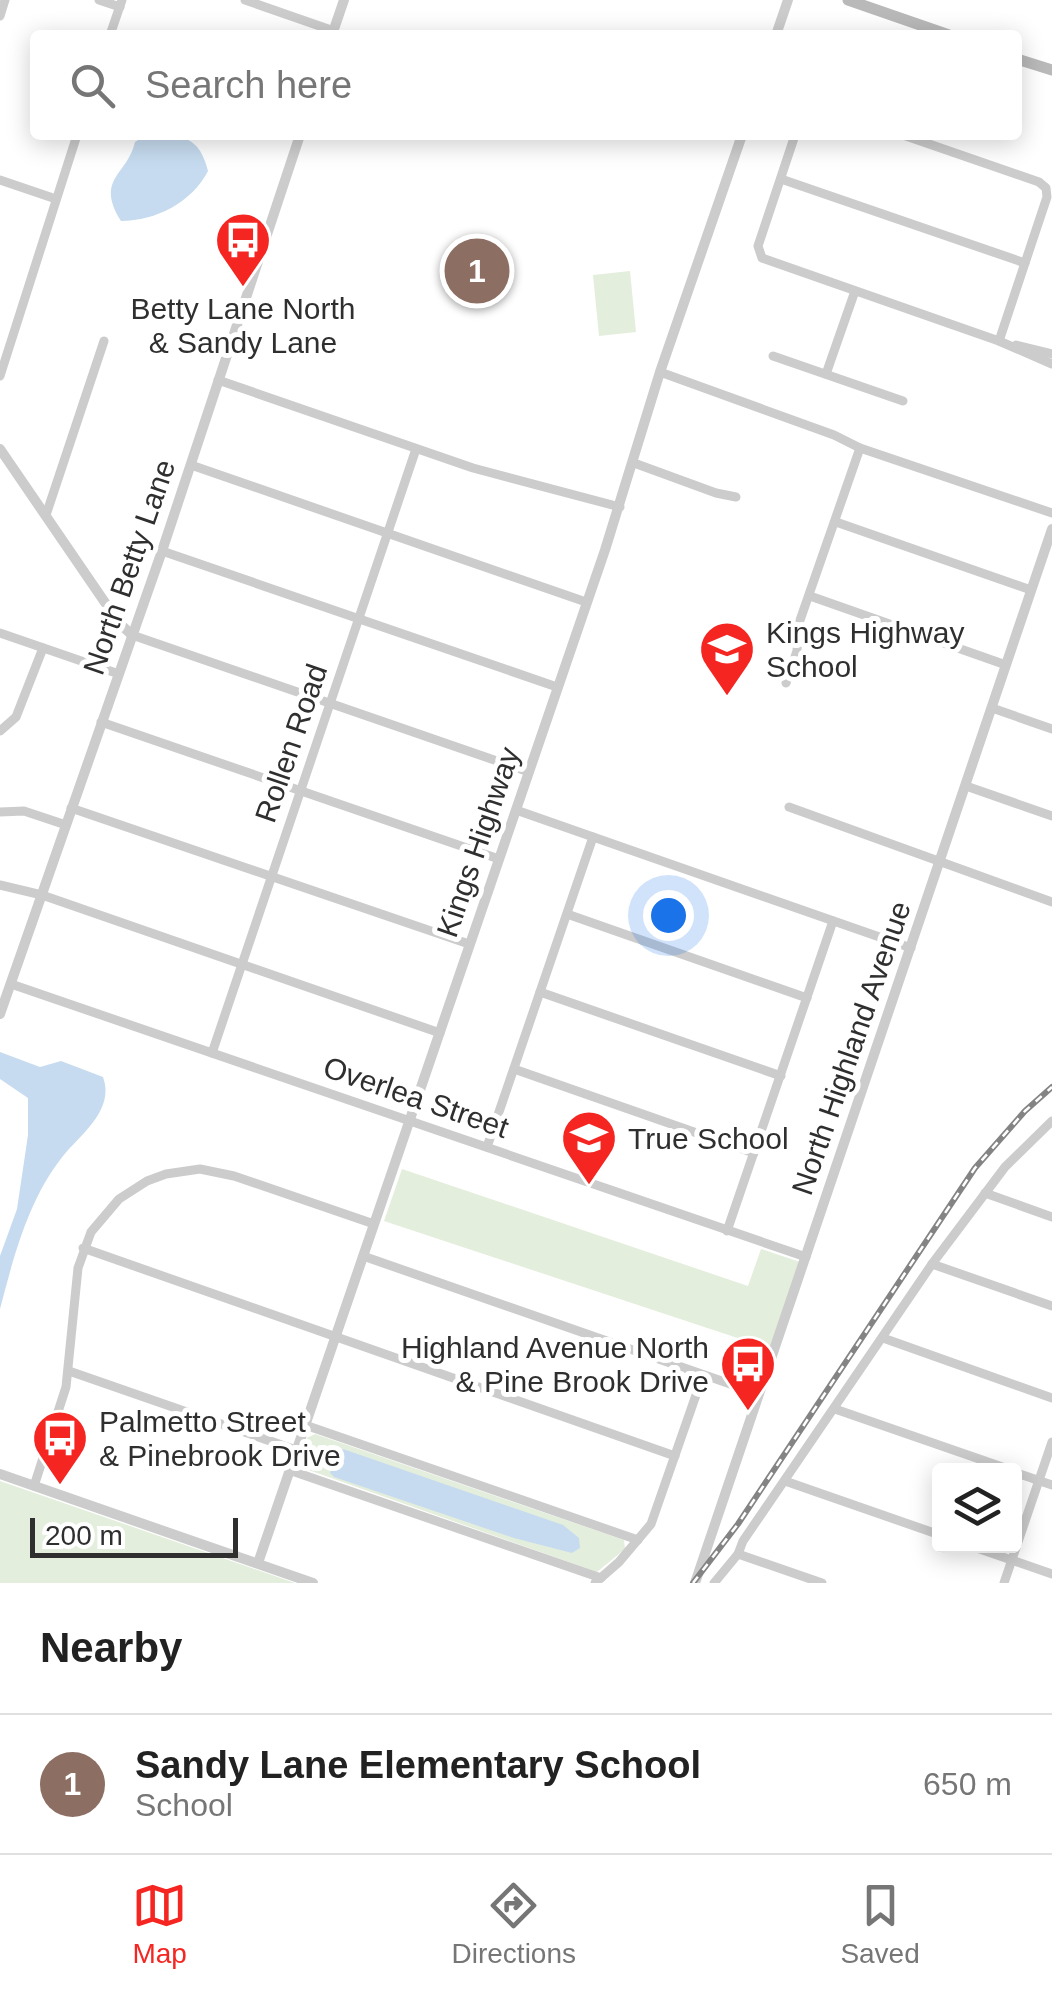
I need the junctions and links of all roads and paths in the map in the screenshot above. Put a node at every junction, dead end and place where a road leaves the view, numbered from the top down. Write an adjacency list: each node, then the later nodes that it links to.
1 (5, 0): 8 (street)
2 (100, 0): 7 (street)
3 (245, 0): 10 (street)
4 (344, 0): 11 (street)
5 (788, 0): 12 (street)
6 (848, 0): 13 (main road)
7 (121, 4): 9 (street)
8 (0, 16)
9 (112, 30)
10 (325, 30)
11 (334, 30)
12 (778, 30)
13 (935, 30)
14 (1022, 61): 15 (main road)
15 (1052, 70)
16 (75, 140): 23 (street)
17 (298, 140): 34 (street, North Betty Lane)
18 (740, 140): 31 (street, Kings Highway)
19 (793, 140): 21 (street)
20 (918, 140): 24 (street)
21 (781, 179): 24 (street); 25 (street)
22 (0, 180): 23 (street)
23 (56, 200): 33 (street)
24 (1024, 263): 27 (street)
25 (856, 291): 27 (street); 32 (street)
26 (104, 341): 44 (street)
27 (999, 341): 28 (street); 30 (street)
28 (1052, 354)
29 (773, 356): 32 (street)
30 (1052, 364)
31 (660, 372): 36 (street); 39 (street, Kings Highway)
32 (826, 374): 35 (street)
33 (0, 376)
34 (218, 380): 38 (street); 40 (street, North Betty Lane)
35 (904, 401)
36 (860, 448): 43 (street); 45 (street)
37 (0, 449): 44 (street)
38 (416, 449): 42 (street); 47 (street, Rollen Road)
39 (634, 464): 41 (street); 42 (street, Kings Highway)
40 (191, 465): 47 (street); 48 (street, North Betty Lane)
41 (736, 497)
42 (620, 507): 51 (street, Kings Highway)
43 (1052, 513)
44 (46, 515): 54 (street)
45 (836, 522): 49 (street); 50 (street)
46 (1052, 529): 49 (street, North Highland Avenue)
47 (388, 534): 51 (street); 52 (street, Rollen Road)
48 (162, 550): 52 (street); 54 (street, North Betty Lane)
49 (1031, 590): 56 (street, North Highland Avenue)
50 (810, 596): 56 (street); 58 (street)
51 (586, 602): 59 (street, Kings Highway)
52 (359, 618): 59 (street); 60 (street, Rollen Road)
53 (0, 633): 55 (street)
54 (132, 636): 57 (street, North Betty Lane); 60 (street)
55 (43, 648): 57 (street); 64 (street)
56 (1006, 665): 61 (street, North Highland Avenue)
57 (119, 674): 62 (street, North Betty Lane)
58 (786, 683)
59 (557, 686): 65 (street, Kings Highway)
60 (331, 703): 65 (street); 67 (street, Rollen Road)
61 (992, 708): 63 (street); 66 (street, North Highland Avenue)
62 (102, 722): 67 (street); 68 (street, North Betty Lane)
63 (1052, 730)
64 (0, 732)
65 (529, 772): 70 (street, Kings Highway)
66 (966, 786): 72 (street); 76 (street, North Highland Avenue)
67 (302, 791): 75 (street); 77 (street, Rollen Road)
68 (71, 808): 73 (street, North Betty Lane); 77 (street)
69 (789, 808): 76 (street)
70 (516, 810): 74 (street); 75 (street, Kings Highway)
71 (0, 812): 73 (street)
72 (1052, 816)
73 (66, 825): 79 (street, North Betty Lane)
74 (593, 837): 81 (street); 82 (street)
75 (500, 859): 83 (street, Kings Highway)
76 (940, 863): 80 (street); 84 (street, North Highland Avenue)
77 (271, 877): 83 (street); 85 (street, Rollen Road)
78 (0, 885): 79 (street)
79 (42, 895): 85 (street); 86 (street, North Betty Lane)
80 (1052, 902)
81 (567, 914): 87 (street); 88 (street)
82 (833, 921): 84 (street); 88 (street)
83 (470, 944): 90 (street, Kings Highway)
84 (911, 948): 104 (street, North Highland Avenue)
85 (242, 964): 90 (street); 91 (street, Rollen Road)
86 (11, 984): 89 (street, North Betty Lane); 91 (street, Overlea Street)
87 (540, 992): 92 (street); 93 (street)
88 (807, 998): 93 (street)
89 (0, 1014)
90 (440, 1033): 94 (street, Kings Highway)
91 (212, 1053): 94 (street, Overlea Street)
92 (514, 1069): 96 (street); 97 (street)
93 (780, 1076): 97 (street)
94 (410, 1121): 96 (street, Overlea Street); 100 (street, Kings Highway)
95 (1050, 1125): 98 (street)
96 (487, 1146): 101 (street, Overlea Street)
97 (754, 1153): 101 (street)
98 (985, 1193): 99 (street); 105 (street)
99 (1052, 1217)
100 (374, 1224): 102 (street); 103 (street, Kings Highway)
101 (727, 1230): 104 (street, Overlea Street)
102 (83, 1248): 107 (street); 109 (street)
103 (363, 1256): 107 (street, Kings Highway); 110 (street)
104 (806, 1258): 111 (street, North Highland Avenue)
105 (932, 1264): 106 (street); 108 (street)
106 (1052, 1306)
107 (336, 1337): 114 (street, Kings Highway); 117 (street)
108 (882, 1338): 112 (street); 113 (street)
109 (69, 1371): 116 (street); 125 (street)
110 (703, 1375): 111 (street); 117 (street)
111 (760, 1394): 135 (street, North Highland Avenue)
112 (1052, 1398)
113 (835, 1409): 118 (street); 123 (street)
114 (305, 1425): 116 (street, Kings Highway); 127 (street)
115 (1052, 1442): 122 (street)
116 (296, 1450): 119 (street, Kings Highway)
117 (675, 1456): 127 (street)
118 (990, 1463)
119 (290, 1470): 131 (street, Kings Highway); 133 (street)
120 (0, 1474): 125 (street)
121 (1022, 1474): 122 (street)
122 (1040, 1480): 124 (street); 130 (street)
123 (785, 1481): 126 (street); 129 (street)
124 (1052, 1485)
125 (34, 1486): 131 (street)
126 (932, 1531)
127 (638, 1540): 133 (street)
128 (992, 1553): 130 (street)
129 (738, 1554): 136 (street); 137 (street)
130 (1012, 1560): 132 (street); 138 (street)
131 (258, 1564): 134 (street)
132 (1052, 1574)
133 (598, 1580)
134 (313, 1583)
135 (695, 1583)
136 (714, 1583)
137 (822, 1583)
138 (1004, 1583)

